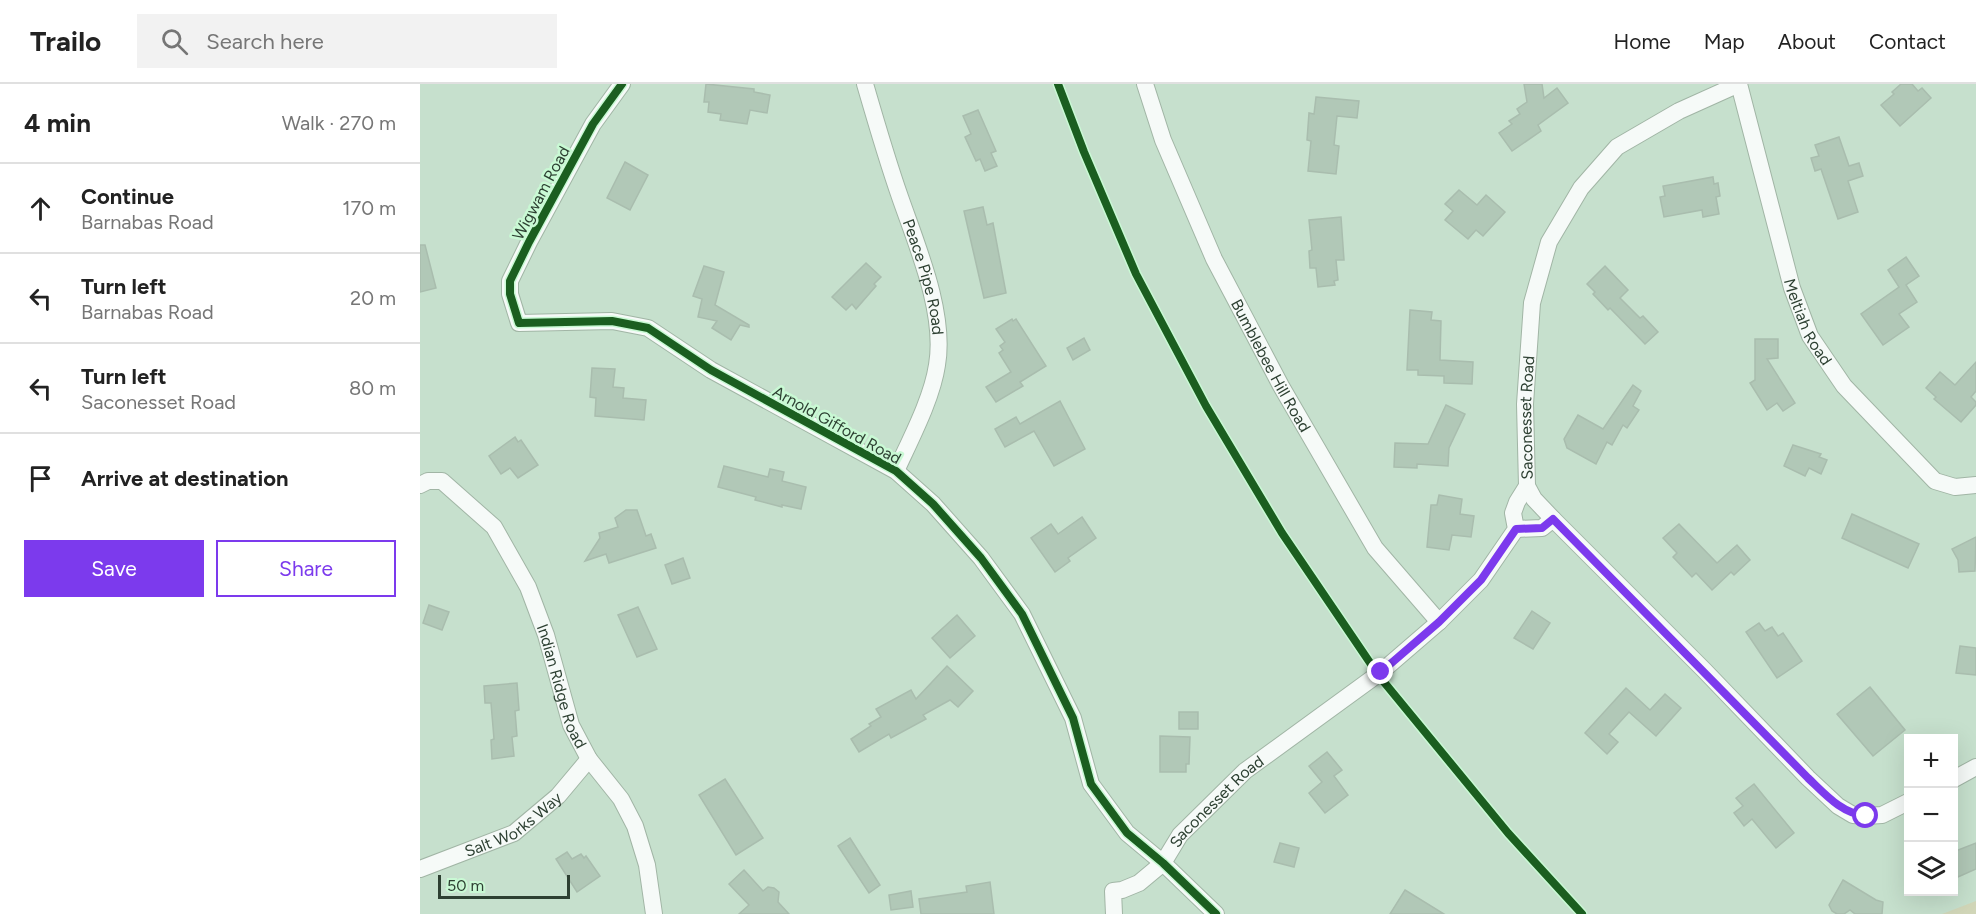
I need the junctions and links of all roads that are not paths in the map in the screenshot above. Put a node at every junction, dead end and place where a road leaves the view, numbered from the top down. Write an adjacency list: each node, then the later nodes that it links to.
1 (622, 84): 5 (street, Wigwam Road)
2 (865, 84): 6 (street, Peace Pipe Road)
3 (1145, 84): 12 (street, Bumblebee Hill Road)
4 (1739, 84): 8 (street, Meltiah Road); 9 (street, Saconesset Road)
5 (519, 323): 6 (street, Arnold Gifford Road)
6 (896, 471): 17 (street, Arnold Gifford Road)
7 (427, 483): 13 (street, Indian Ridge Road)
8 (1976, 485)
9 (1527, 486): 10 (street); 11 (street, Saconesset Road)
10 (1553, 519): 11 (street); 16 (street)
11 (1516, 529): 12 (street, Saconesset Road)
12 (1439, 622): 17 (street, Saconesset Road)
13 (589, 759): 18 (street, Salt Works Way); 19 (street, Indian Ridge Road)
14 (1976, 767): 15 (street)
15 (1958, 776)
16 (1904, 804)
17 (1163, 863): 20 (street, Saconesset Road); 21 (street, Arnold Gifford Road)
18 (420, 869)
19 (654, 914)
20 (1114, 914)
21 (1216, 914)

